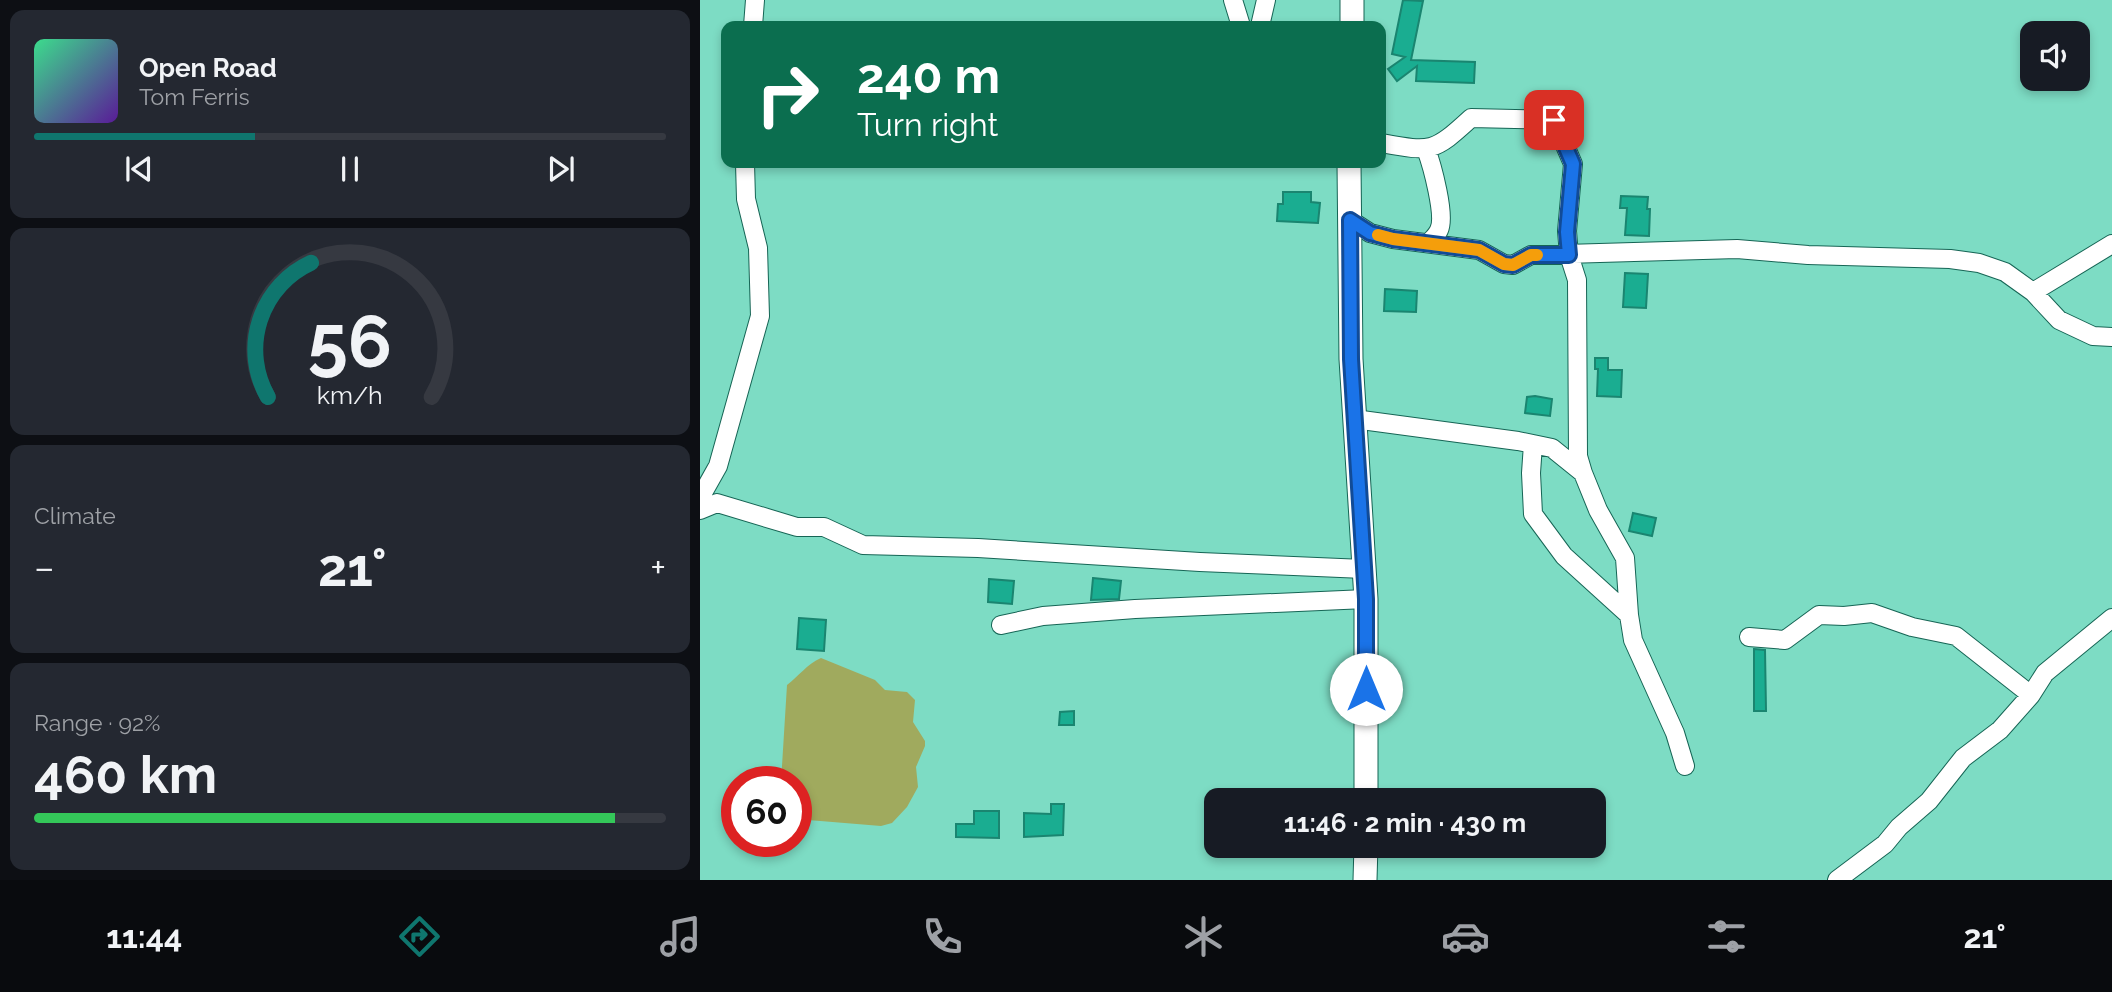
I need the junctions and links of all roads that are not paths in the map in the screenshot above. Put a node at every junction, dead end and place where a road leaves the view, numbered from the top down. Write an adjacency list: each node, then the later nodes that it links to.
1 (1233, 0): 6 (street)
2 (1266, 0): 7 (street)
3 (1352, 0): 8 (main road)
4 (757, 1): 5 (street)
5 (754, 21)
6 (1239, 21)
7 (1261, 21)
8 (1352, 21)
9 (1386, 144): 10 (street)
10 (1426, 149): 14 (street); 16 (street)
11 (745, 168): 22 (street)
12 (1349, 168): 13 (main road)
13 (1350, 220): 14 (street); 19 (main road)
14 (1429, 243): 16 (street)
15 (2112, 244): 17 (street)
16 (1569, 255): 17 (street); 21 (street)
17 (2033, 292): 18 (street)
18 (2112, 337)
19 (1354, 419): 20 (street); 24 (main road)
20 (1533, 444): 21 (street); 26 (street)
21 (1583, 474): 26 (street)
22 (700, 498)
23 (700, 510): 24 (street)
24 (1364, 569): 25 (main road)
25 (1366, 599): 28 (street); 32 (main road)
26 (1629, 615): 31 (street)
27 (2112, 618): 30 (street)
28 (1001, 625)
29 (1749, 637): 30 (street)
30 (2031, 695): 35 (street)
31 (1685, 766)
32 (1366, 788)
33 (1366, 858): 34 (main road)
34 (1365, 880)
35 (1837, 880)

